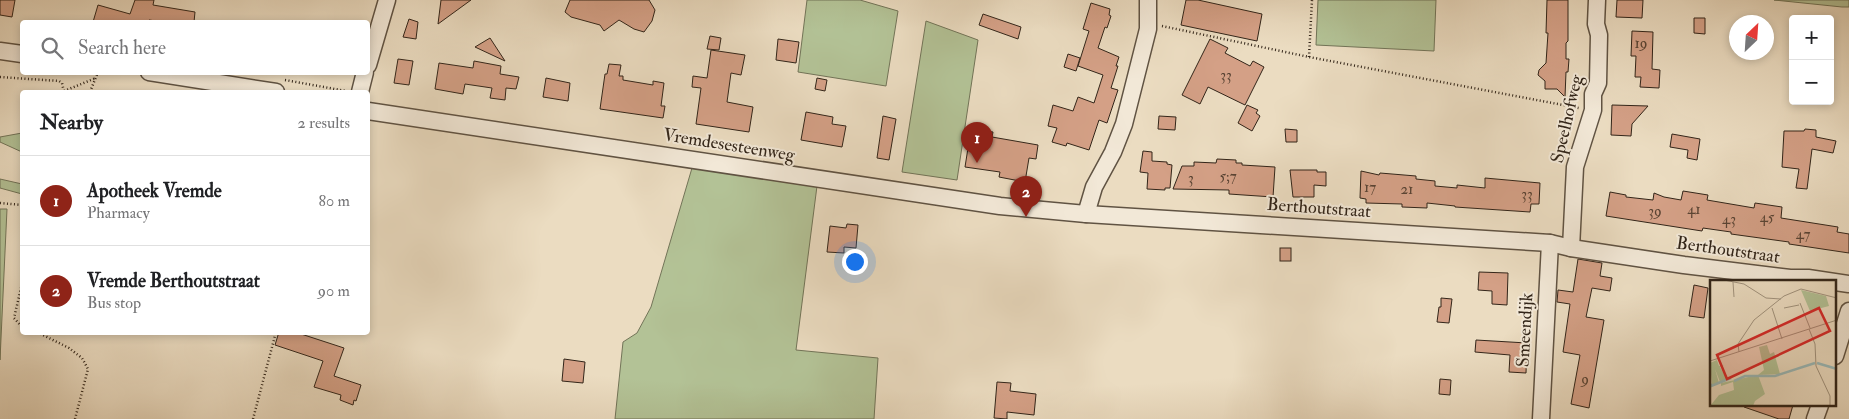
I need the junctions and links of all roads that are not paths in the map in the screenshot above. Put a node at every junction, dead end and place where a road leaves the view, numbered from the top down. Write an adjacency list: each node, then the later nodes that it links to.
1 (387, 0): 6 (street)
2 (1148, 0): 12 (street)
3 (1597, 0): 14 (street, Speelhofweg)
4 (0, 51): 5 (street)
5 (20, 54)
6 (370, 58)
7 (177, 75): 9 (street)
8 (364, 75): 10 (street)
9 (279, 86)
10 (360, 90)
11 (370, 111): 12 (street, Vremdesesteenweg)
12 (1086, 214): 13 (street, Berthoutstraat)
13 (1550, 243): 14 (street, Berthoutstraat); 21 (street, Smeendijk)
14 (1572, 248): 15 (street, Berthoutstraat)
15 (1822, 280)
16 (1836, 282): 17 (street, Berthoutstraat)
17 (1849, 284)
18 (1849, 311): 19 (street)
19 (1836, 353)
20 (1820, 406): 22 (street)
21 (1540, 419)
22 (1816, 419)

